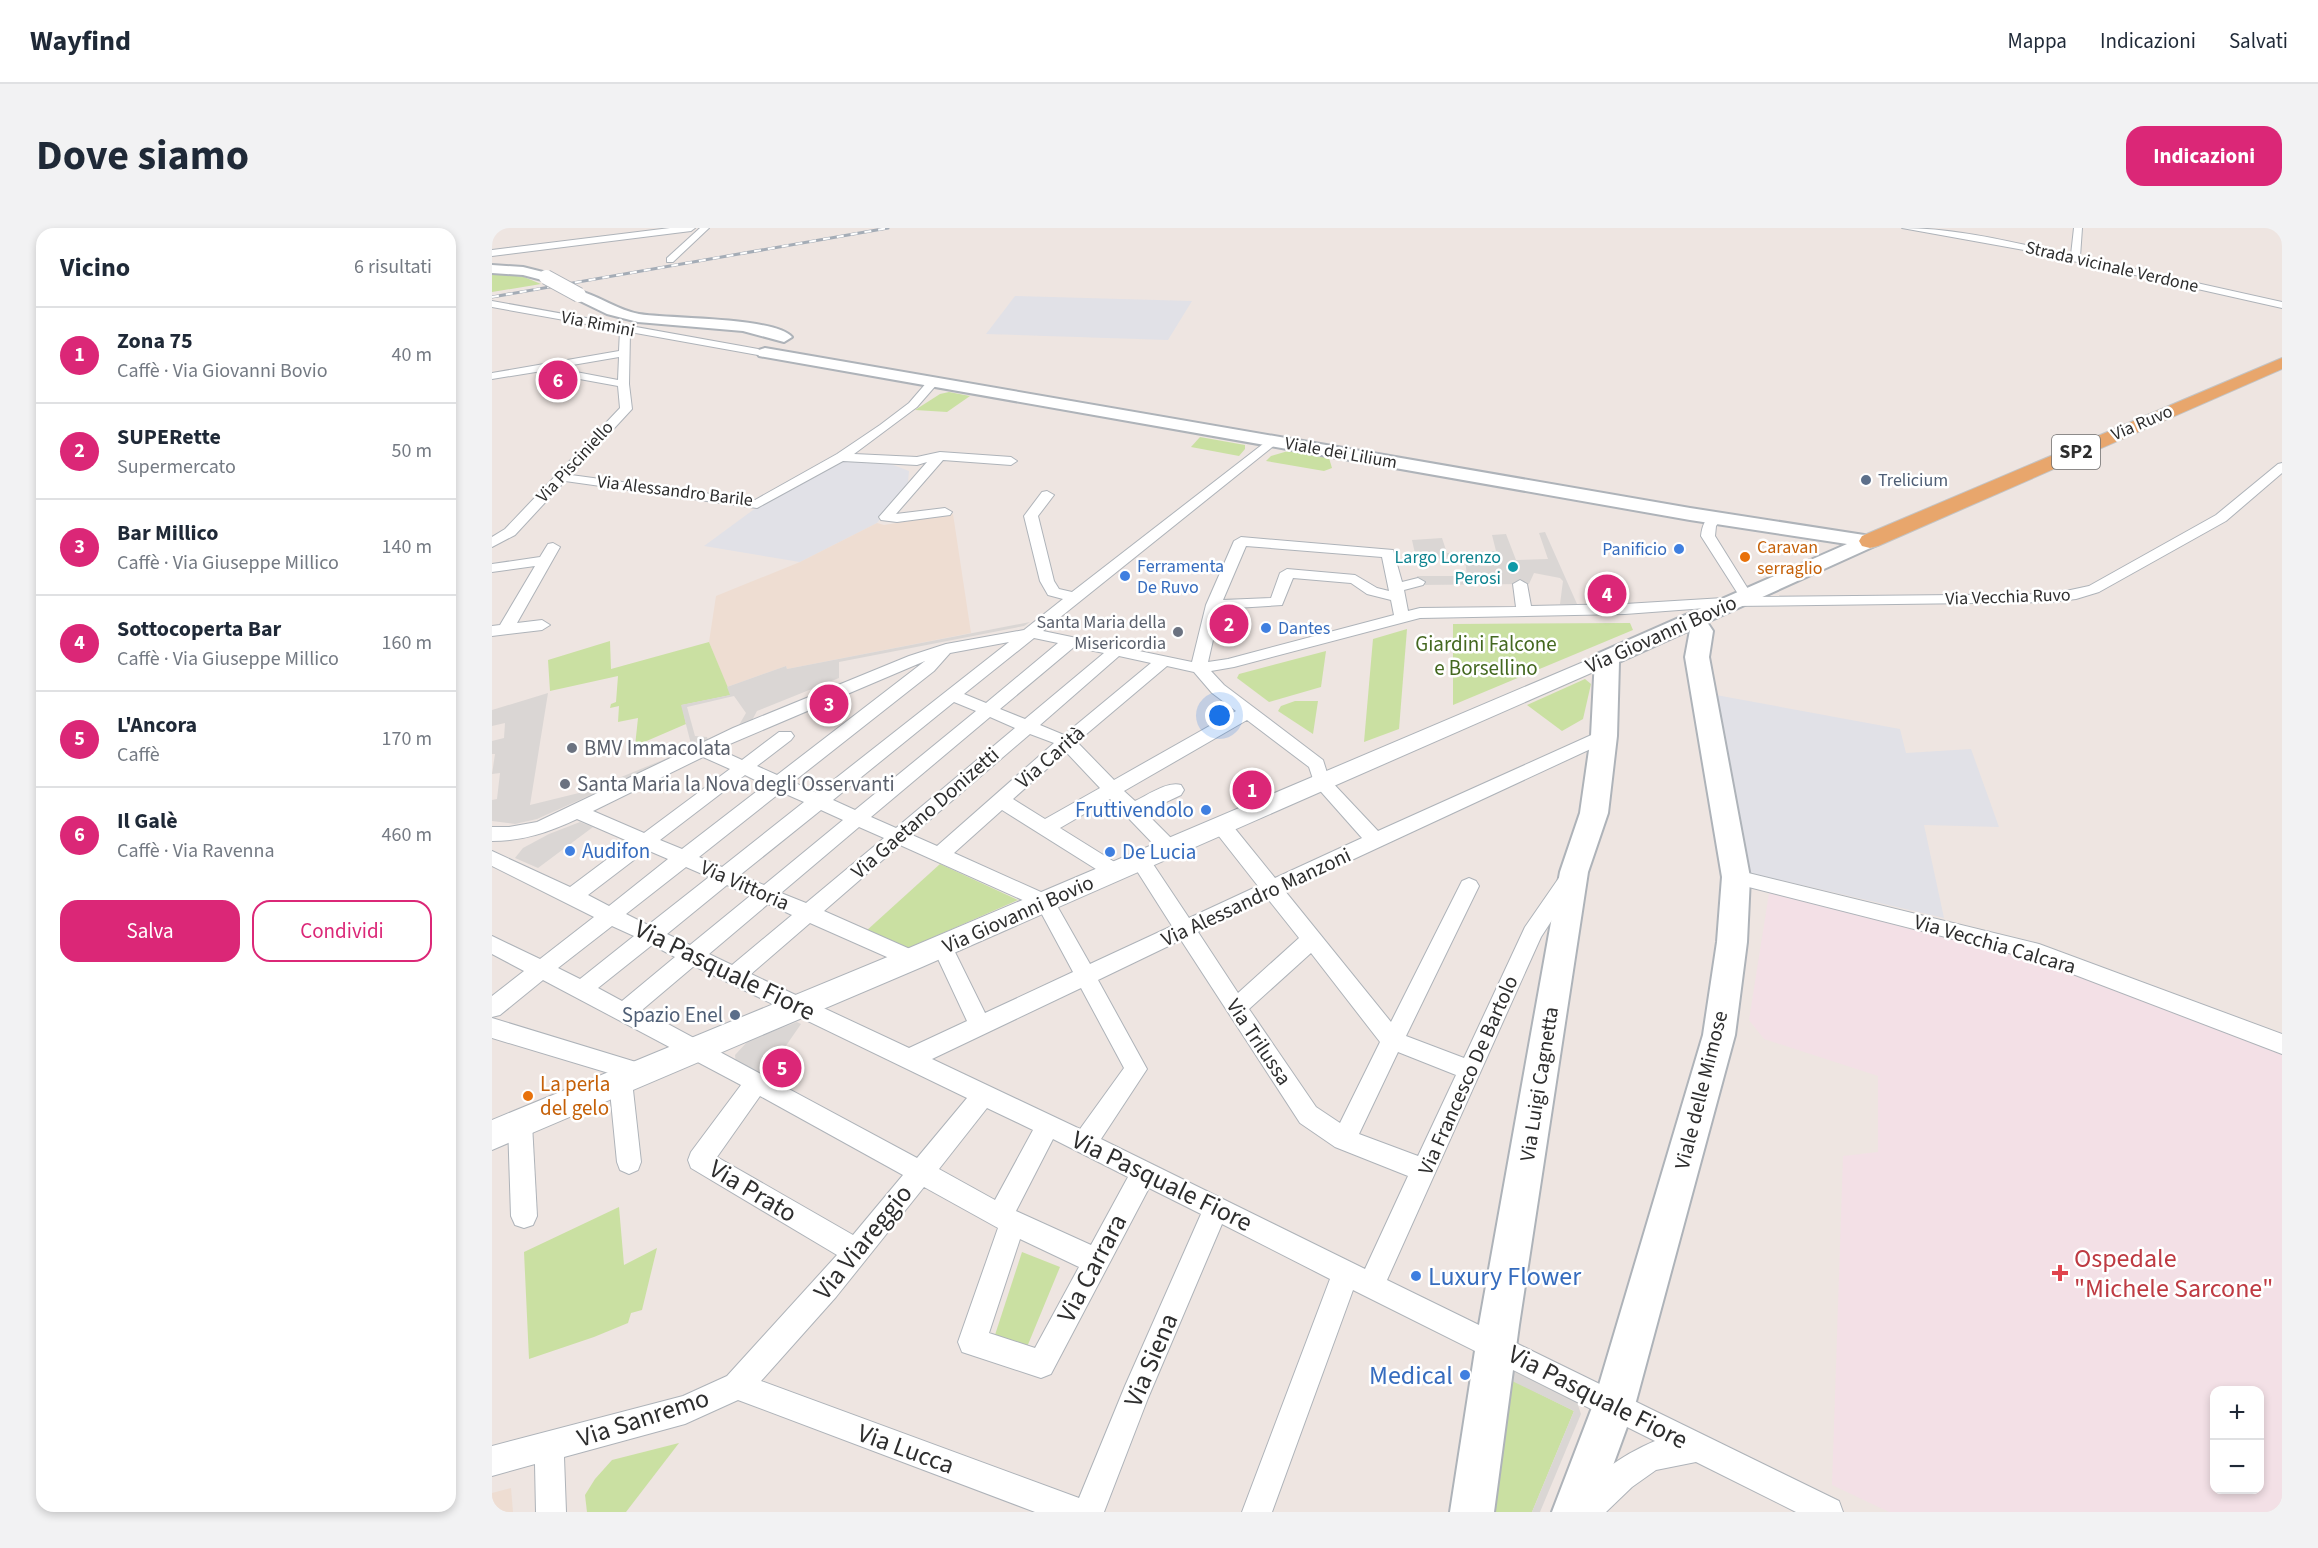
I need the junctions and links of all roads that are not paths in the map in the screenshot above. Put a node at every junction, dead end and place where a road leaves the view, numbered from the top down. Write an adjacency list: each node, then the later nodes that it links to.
1 (691, 228): 5 (street)
2 (705, 228): 7 (street)
3 (1906, 228): 6 (street, Strada vicinale Verdone)
4 (2078, 228): 6 (street)
5 (492, 253)
6 (2075, 257): 10 (street, Strada vicinale Verdone)
7 (670, 260)
8 (492, 270): 11 (main road, Viale dei Lilium, bridge)
9 (492, 304): 12 (street, Via Rimini)
10 (2282, 305)
11 (747, 326): 13 (main road, Viale dei Lilium); 14 (main road)
12 (625, 329): 14 (street, Via Rimini); 15 (street, Via Pisciniello)
13 (788, 342): 14 (main road); 16 (main road, Viale dei Lilium)
14 (760, 348): 16 (main road, Viale dei Lilium)
15 (623, 353): 18 (street); 21 (street, Via Pisciniello)
16 (813, 361): 20 (main road, Viale dei Lilium)
17 (2282, 363): 31 (main road, Via Ruvo / SP2)
18 (537, 368): 19 (street); 21 (street)
19 (492, 376)
20 (932, 383): 22 (main road, Viale dei Lilium); 24 (street, Via Alessandro Barile)
21 (623, 384): 27 (street, Via Pisciniello)
22 (1272, 441): 30 (main road, Viale dei Lilium); 37 (street)
23 (940, 456): 24 (street); 25 (street); 29 (street)
24 (841, 457): 27 (street, Via Alessandro Barile)
25 (1011, 460)
26 (2282, 467): 38 (street, Via Vecchia Ruvo)
27 (560, 477): 32 (street, Via Pisciniello)
28 (1047, 495): 37 (street)
29 (945, 512)
30 (1715, 518): 31 (main road, Viale dei Lilium); 38 (street)
31 (1870, 541): 38 (main road, Via Giovanni Bovio / SP2)
32 (492, 543)
33 (492, 568): 46 (street)
34 (1418, 582): 36 (street)
35 (1520, 584): 42 (street)
36 (1396, 592): 39 (street); 39 (street); 43 (street)
37 (1075, 598): 47 (street)
38 (1739, 599): 40 (street, Via Vecchia Ruvo); 44 (main road, Via Giovanni Bovio / SP2)
39 (1213, 605): 55 (street)
40 (1665, 607): 41 (street, Via Vecchia Ruvo); 44 (street)
41 (1625, 609): 42 (street); 48 (street)
42 (1524, 611): 43 (street)
43 (1402, 617): 55 (street)
44 (1694, 620): 48 (main road, Via Giovanni Bovio / SP2); 52 (main road, Viale delle Mimose)
45 (542, 625): 46 (street)
46 (499, 630)
47 (1031, 633): 49 (street); 50 (street); 56 (street)
48 (1663, 633): 52 (main road); 53 (main road, Via Giovanni Bovio / SP2)
49 (1071, 641): 51 (street); 57 (street)
50 (946, 650): 63 (street); 66 (street)
51 (1116, 651): 54 (street); 59 (street, Via Gaetano Donizetti)
52 (1697, 657): 89 (main road, Viale delle Mimose)
53 (1607, 658): 61 (main road, Via Luigi Cagnetta); 65 (street, Via Giovanni Bovio)
54 (1163, 661): 55 (street); 62 (street, Via Carità)
55 (1199, 668): 58 (street)
56 (951, 695): 57 (street); 70 (street)
57 (990, 711): 59 (street); 73 (street)
58 (1248, 712): 65 (street); 67 (street)
59 (1026, 726): 62 (street); 78 (street, Via Gaetano Donizetti)
60 (785, 736): 64 (street)
61 (1605, 736): 79 (street, Via Alessandro Manzoni); 87 (main road, Via Luigi Cagnetta)
62 (1066, 742): 67 (street); 69 (street, Via Carità)
63 (704, 750): 64 (street); 72 (street)
64 (745, 766): 66 (street); 80 (street)
65 (1318, 772): 74 (street, Via Giovanni Bovio); 79 (street)
66 (780, 782): 70 (street); 83 (street)
67 (1112, 789): 71 (street); 76 (street)
68 (1175, 790): 71 (street)
69 (1000, 800): 76 (street); 82 (street, Via Carità)
70 (820, 801): 73 (street); 88 (street)
71 (1132, 810): 81 (street)
72 (577, 811): 75 (street); 80 (street, Via Vittoria)
73 (859, 819): 78 (street); 93 (street)
74 (1221, 825): 81 (street, Via Giovanni Bovio); 91 (street)
75 (541, 828): 77 (street); 84 (street)
76 (1045, 828): 86 (street)
77 (492, 834)
78 (898, 837): 82 (street); 95 (street, Via Gaetano Donizetti)
79 (1375, 840): 91 (street, Via Alessandro Manzoni)
80 (645, 841): 83 (street, Via Vittoria); 92 (street)
81 (1169, 848): 85 (street, Via Giovanni Bovio)
82 (938, 856): 94 (street)
83 (681, 857): 88 (street, Via Vittoria); 96 (street)
84 (493, 858): 92 (street, Via Pasquale Fiore)
85 (1140, 860): 86 (street, Via Giovanni Bovio); 97 (street, Via Trilussa)
86 (1114, 872): 94 (street, Via Giovanni Bovio)
87 (1574, 872): 118 (street, Via Francesco De Bartolo); 138 (main road, Via Luigi Cagnetta)
88 (725, 876): 93 (street, Via Vittoria); 98 (street)
89 (1736, 877): 115 (street, Via Vecchia Calcara); 140 (main road, Viale delle Mimose)
90 (1469, 886): 114 (street)
91 (1271, 889): 97 (street, Via Alessandro Manzoni); 99 (street)
92 (573, 895): 96 (street, Via Pasquale Fiore)
93 (767, 895): 95 (street, Via Vittoria); 102 (street)
94 (1045, 902): 101 (street, Via Giovanni Bovio); 106 (street)
95 (808, 913): 103 (street, Via Vittoria); 105 (street, Via Gaetano Donizetti)
96 (610, 914): 98 (street, Via Pasquale Fiore); 104 (street)
97 (1185, 930): 106 (street, Via Alessandro Manzoni); 110 (street, Via Trilussa)
98 (651, 935): 102 (street, Via Pasquale Fiore); 107 (street)
99 (1311, 940): 110 (street); 114 (street)
100 (492, 944): 104 (street)
101 (942, 946): 103 (street, Via Giovanni Bovio); 112 (street)
102 (693, 956): 105 (street, Via Pasquale Fiore); 111 (street)
103 (912, 959): 108 (street, Via Giovanni Bovio)
104 (539, 969): 107 (street); 109 (street)
105 (735, 975): 108 (street, Via Pasquale Fiore)
106 (1087, 977): 112 (street, Via Alessandro Manzoni); 126 (street)
107 (581, 990): 111 (street)
108 (799, 1007): 116 (street, Via Giovanni Bovio); 117 (street, Via Pasquale Fiore)
109 (492, 1008)
110 (1236, 1008): 125 (street, Via Trilussa)
111 (624, 1012): 116 (street)
112 (980, 1026): 117 (street, Via Alessandro Manzoni)
113 (492, 1028): 119 (street)
114 (1392, 1040): 118 (street); 125 (street)
115 (2282, 1044)
116 (698, 1050): 119 (street, Via Giovanni Bovio); 120 (street)
117 (909, 1059): 121 (street, Via Pasquale Fiore)
118 (1469, 1070): 128 (street, Via Francesco De Bartolo)
119 (631, 1077): 122 (street, Via Giovanni Bovio); 127 (street)
120 (757, 1082): 129 (street); 134 (street, Via Prato)
121 (984, 1094): 123 (street, Via Pasquale Fiore); 129 (street, Via Viareggio)
122 (520, 1124): 124 (street, Via Giovanni Bovio); 132 (street)
123 (1048, 1125): 126 (street, Via Pasquale Fiore); 133 (street)
124 (492, 1135)
125 (1344, 1138): 128 (street, Via Trilussa)
126 (1084, 1144): 130 (street, Via Pasquale Fiore)
127 (630, 1162)
128 (1425, 1171): 137 (street, Via Francesco De Bartolo)
129 (920, 1172): 133 (street); 134 (street, Via Viareggio)
130 (1143, 1173): 131 (street, Via Pasquale Fiore); 135 (street, Via Carrara)
131 (1216, 1208): 136 (street, Via Pasquale Fiore); 146 (street, Via Siena)
132 (524, 1216)
133 (1006, 1219): 135 (street); 135 (street, Via Carrara)
134 (857, 1252): 139 (street, Via Viareggio)
135 (1096, 1261)
136 (1346, 1272): 137 (street, Via Pasquale Fiore); 147 (street)
137 (1372, 1284): 138 (street, Via Pasquale Fiore)
138 (1496, 1345): 140 (street, Via Pasquale Fiore); 148 (main road, Via Luigi Cagnetta)
139 (737, 1386): 141 (street, Via Sanremo); 145 (street, Via Lucca)
140 (1614, 1405): 142 (street, Via Pasquale Fiore); 149 (main road, Viale delle Mimose)
141 (549, 1448): 143 (street, Via Sanremo); 144 (street, Via Sanremo)
142 (1698, 1448): 150 (street); 151 (street, Via Pasquale Fiore)
143 (492, 1461)
144 (551, 1512)
145 (1076, 1512)
146 (1089, 1512)
147 (1257, 1512)
148 (1472, 1512)
149 (1574, 1512)
150 (1585, 1512)
151 (1828, 1512)

